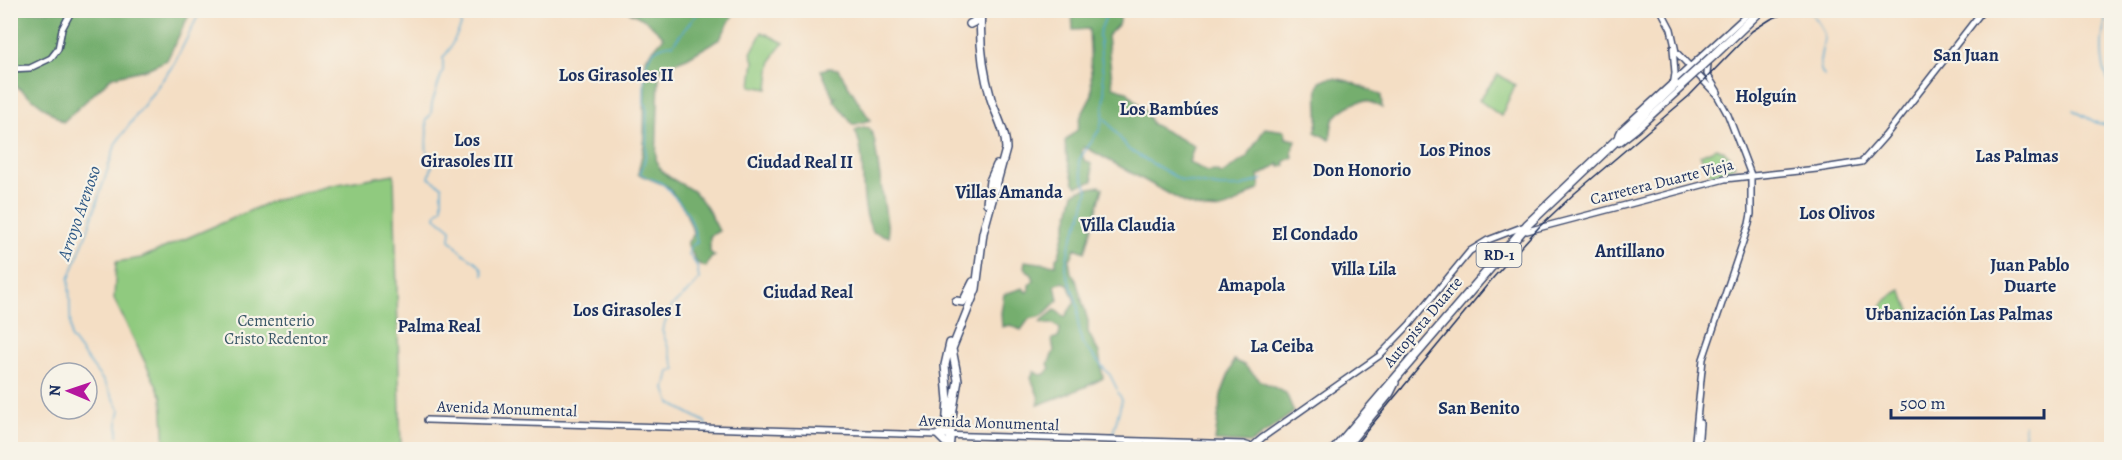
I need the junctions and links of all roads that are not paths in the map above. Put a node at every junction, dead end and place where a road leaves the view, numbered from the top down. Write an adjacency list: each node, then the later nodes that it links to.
1 (72, 10): 13 (main road)
2 (1661, 10): 8 (main road)
3 (1754, 10): 9 (highway, Autopista Duarte / RD-1)
4 (1763, 10): 9 (highway, Autopista Duarte / RD-1); 11 (main road, Autopista Duarte)
5 (1983, 10): 18 (main road, Carretera Duarte Vieja)
6 (978, 12): 7 (main road); 19 (main road)
7 (970, 24)
8 (1674, 44): 10 (main road); 12 (main road); 15 (main road)
9 (1711, 53): 10 (main road); 12 (main road); 15 (highway, Autopista Duarte / RD-1, bridge)
10 (1684, 57): 12 (main road)
11 (1708, 64): 14 (main road, Autopista Duarte); 16 (main road)
12 (1691, 66): 14 (main road); 15 (main road)
13 (10, 69)
14 (1697, 75): 16 (main road); 17 (main road, Autopista Duarte); 18 (main road)
15 (1678, 82): 17 (highway, Autopista Duarte / RD-1)
16 (1718, 92): 18 (main road)
17 (1618, 141): 20 (highway, Autopista Duarte / RD-1); 21 (highway, Autopista Duarte / RD-1)
18 (1752, 175): 20 (main road, Carretera Duarte Vieja); 34 (main road)
19 (992, 186): 23 (main road); 25 (main road)
20 (1543, 222): 21 (highway, Autopista Duarte / RD-1)
21 (1527, 228): 22 (highway, Autopista Duarte / RD-1); 27 (highway, Autopista Duarte / RD-1)
22 (1511, 237): 27 (highway, Autopista Duarte / RD-1); 30 (main road)
23 (973, 282): 24 (main road); 24 (main road)
24 (961, 317): 26 (main road)
25 (957, 371): 26 (main road); 29 (main road)
26 (945, 376): 29 (main road)
27 (1394, 382): 32 (highway, Autopista Duarte / RD-1); 32 (main road, Autopista Duarte); 33 (main road)
28 (427, 420): 29 (main road, Avenida Monumental)
29 (947, 440): 30 (main road, Avenida Monumental)
30 (1249, 448): 31 (main road, Avenida Monumental)
31 (1263, 450)
32 (1334, 450)
33 (1343, 450)
34 (1696, 450)

